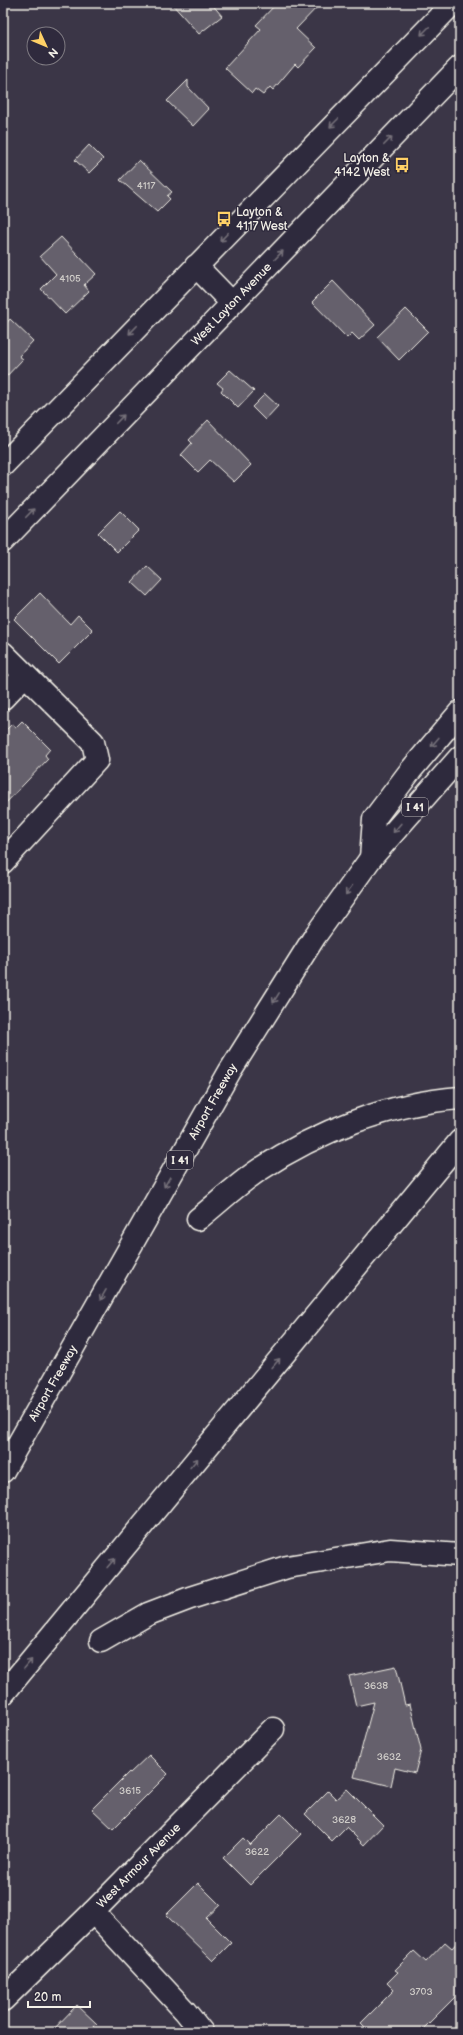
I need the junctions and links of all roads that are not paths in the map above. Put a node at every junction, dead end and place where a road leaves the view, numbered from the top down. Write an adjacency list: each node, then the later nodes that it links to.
1 (453, 3): 3 (main road, one-way to 3)
2 (460, 67): 4 (main road, West Layton Avenue, one-way to 2)
3 (196, 266): 4 (main road); 5 (main road, one-way to 5)
4 (232, 303): 6 (main road, West Layton Avenue, one-way to 4)
5 (3, 464)
6 (3, 541)
7 (3, 653): 8 (main road)
8 (25, 675): 9 (main road); 13 (main road)
9 (3, 698)
10 (460, 712): 12 (main road, one-way to 12)
11 (460, 757): 12 (main road, Airport Freeway / I 41, one-way to 12)
12 (371, 858): 17 (main road, Airport Freeway / I 41, one-way to 17)
13 (3, 862)
14 (460, 1098): 16 (main road)
15 (459, 1142): 20 (main road, one-way to 15)
16 (198, 1219)
17 (3, 1471)
18 (460, 1555): 19 (main road)
19 (101, 1641)
20 (3, 1694)
21 (273, 1729): 22 (main road, West Armour Avenue)
22 (93, 1912): 23 (main road, West Armour Avenue); 24 (main road)
23 (3, 2000)
24 (202, 2032)

